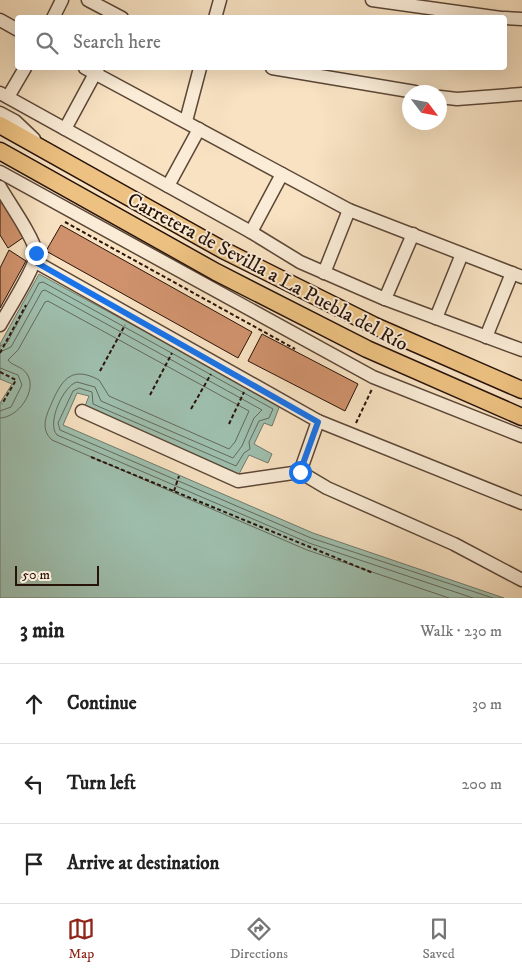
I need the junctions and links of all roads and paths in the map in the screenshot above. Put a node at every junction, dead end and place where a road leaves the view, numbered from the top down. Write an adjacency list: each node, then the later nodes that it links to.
1 (62, 0): 6 (street)
2 (88, 0): 7 (street)
3 (220, 0): 8 (street)
4 (372, 0): 5 (street)
5 (422, 4): 9 (street)
6 (54, 15)
7 (116, 15)
8 (216, 15)
9 (486, 15)
10 (507, 18): 11 (street)
11 (522, 19)
12 (0, 20): 13 (street)
13 (15, 28)
14 (23, 70): 21 (street)
15 (93, 70): 26 (street)
16 (95, 70): 24 (street)
17 (199, 70): 24 (street)
18 (284, 70): 19 (street)
19 (402, 90)
20 (522, 94): 22 (street)
21 (4, 95): 26 (street)
22 (447, 98)
23 (0, 113): 28 (street)
24 (186, 121): 27 (street)
25 (0, 125): 28 (main road, Carretera de Sevilla a La Puebla del Río)
26 (65, 129): 32 (street)
27 (199, 129): 31 (street); 32 (street)
28 (44, 150): 55 (main road, Carretera de Sevilla a La Puebla del Río)
29 (0, 151): 60 (main road, Carretera de Sevilla a La Puebla del Río)
30 (0, 172): 53 (street)
31 (282, 174): 34 (street); 35 (street)
32 (168, 186): 35 (street)
33 (0, 188): 38 (street)
34 (349, 210): 36 (street); 39 (street)
35 (251, 232): 39 (street)
36 (413, 234): 37 (street); 41 (street)
37 (462, 254): 40 (street); 43 (street)
38 (34, 261): 45 (street); 61 (street)
39 (324, 273): 41 (street)
40 (517, 275): 46 (street)
41 (385, 299): 43 (street)
42 (27, 304): 49 (path)
43 (436, 318): 46 (street)
44 (127, 322): 52 (path)
45 (0, 325)
46 (486, 337): 48 (street)
47 (175, 348): 56 (path)
48 (522, 350)
49 (0, 353)
50 (213, 369): 58 (path)
51 (0, 372): 57 (path)
52 (100, 372)
53 (376, 378): 63 (path); 64 (street)
54 (247, 388): 62 (path)
55 (522, 390)
56 (150, 395)
57 (2, 404)
58 (191, 409)
59 (82, 411): 66 (street)
60 (522, 417)
61 (318, 422): 63 (street); 66 (street)
62 (228, 424)
63 (351, 434): 69 (street)
64 (522, 436)
65 (91, 457): 68 (path)
66 (300, 472): 71 (street)
67 (179, 476): 68 (path)
68 (174, 491): 70 (path)
69 (522, 503)
70 (373, 573)
71 (522, 580)

